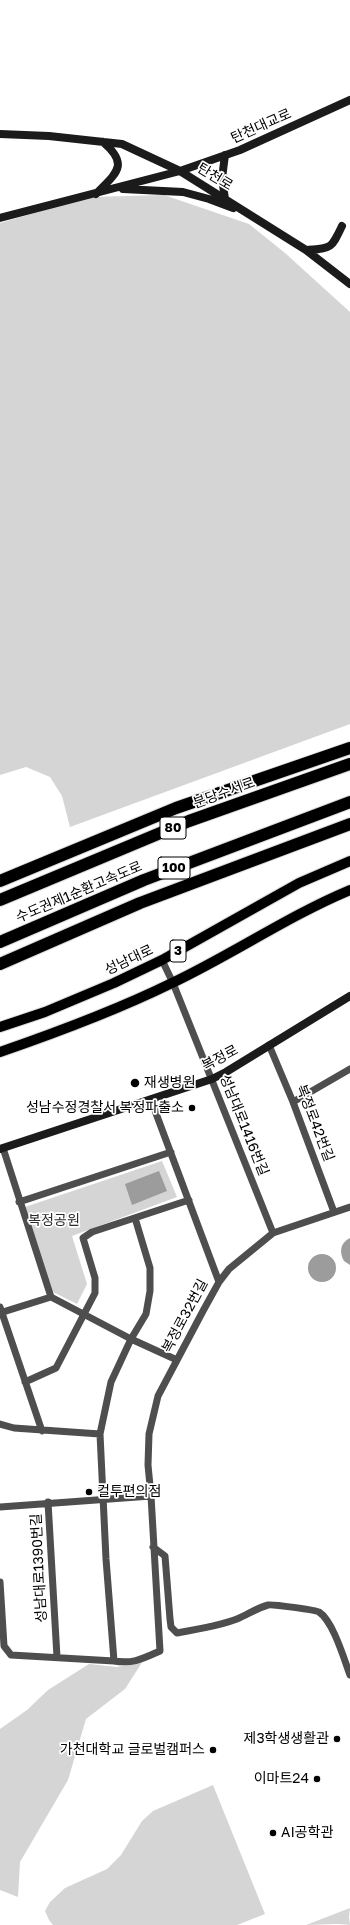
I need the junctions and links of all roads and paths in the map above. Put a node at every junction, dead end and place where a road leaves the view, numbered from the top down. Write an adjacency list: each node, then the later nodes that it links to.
1 (350, 100): 4 (street, 탄천대교로)
2 (0, 134): 3 (street)
3 (102, 141): 5 (street); 7 (street)
4 (225, 155): 5 (street, 탄천대교로); 8 (street)
5 (180, 172): 6 (street, 탄천로); 8 (street, 탄천로)
6 (119, 189): 7 (street, 탄천로); 9 (street)
7 (96, 194): 10 (street, 탄천로)
8 (226, 199): 9 (street, 탄천로)
9 (251, 215): 12 (street, 탄천로)
10 (0, 218)
11 (342, 226): 12 (street)
12 (306, 250): 13 (street, 탄천로)
13 (350, 284)
14 (350, 748): 19 (highway, 분당수서로 / 80)
15 (350, 764): 21 (highway, 분당수서로 / 80)
16 (350, 802): 22 (highway, 수도권제1순환고속도로 / 100)
17 (350, 824): 24 (highway, 100)
18 (350, 861): 23 (main road, 성남대로 / 3)
19 (0, 881)
20 (350, 890): 25 (main road, 3)
21 (0, 900)
22 (0, 942)
23 (162, 960): 25 (street, 성남대로1416번길); 27 (main road, 성남대로 / 3)
24 (0, 964)
25 (173, 983): 29 (main road, 3); 31 (street, 성남대로1416번길)
26 (350, 996): 28 (street, 복정로)
27 (0, 1027)
28 (269, 1045): 31 (street, 복정로); 33 (street, 복정로42번길)
29 (0, 1052)
30 (350, 1069): 33 (street)
31 (212, 1078): 32 (street, 복정로); 41 (street, 성남대로1416번길)
32 (151, 1100): 34 (street, 복정로); 35 (street, 복정로32번길)
33 (293, 1102): 39 (street, 복정로42번길)
34 (2, 1149): 37 (street)
35 (170, 1152): 36 (street, 복정로32번길); 37 (street)
36 (189, 1200): 40 (street); 42 (street, 복정로32번길)
37 (19, 1202): 43 (street)
38 (350, 1206): 39 (street)
39 (334, 1212): 41 (street)
40 (135, 1218): 45 (street); 46 (street)
41 (273, 1233): 42 (street)
42 (219, 1282): 47 (street, 복정로32번길)
43 (51, 1297): 44 (street); 45 (street)
44 (1, 1311): 48 (street)
45 (85, 1315): 46 (street); 48 (street)
46 (131, 1339): 47 (street); 51 (street)
47 (177, 1360): 52 (street, 복정로32번길)
48 (25, 1382): 50 (street)
49 (0, 1424): 50 (street)
50 (42, 1431): 51 (street)
51 (100, 1434): 53 (street)
52 (151, 1496): 53 (street); 56 (street, 복정로32번길)
53 (104, 1498): 54 (street); 59 (street)
54 (48, 1502): 55 (street, 성남대로1390번길); 58 (street, 성남대로1390번길)
55 (0, 1507)
56 (153, 1547): 59 (street, 복정로32번길); 60 (street)
57 (0, 1582): 58 (street)
58 (58, 1657): 59 (street)
59 (114, 1661)
60 (350, 1675)

